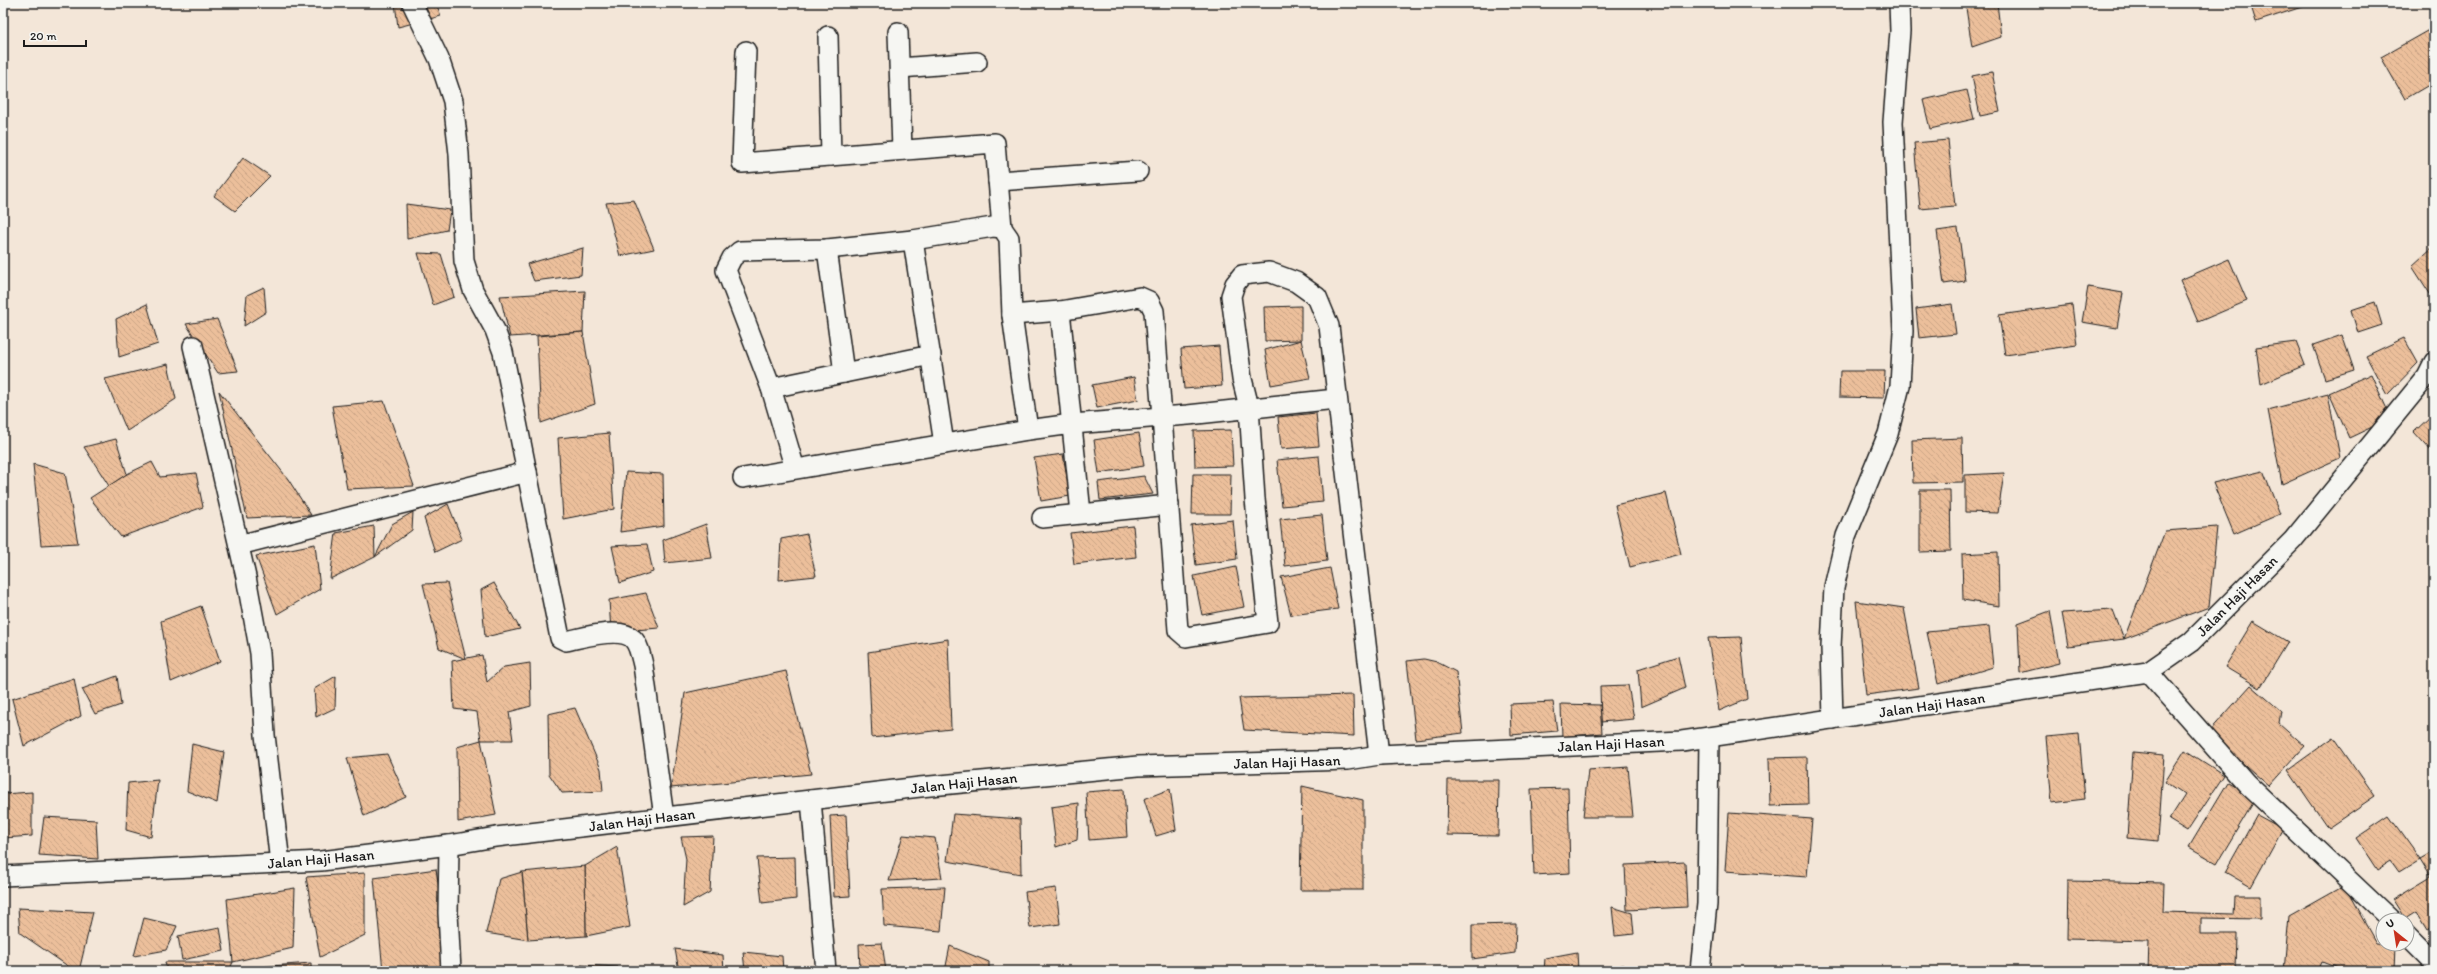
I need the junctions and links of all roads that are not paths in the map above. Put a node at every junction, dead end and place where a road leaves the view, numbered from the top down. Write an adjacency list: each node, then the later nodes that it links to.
1 (412, 3): 29 (street)
2 (1899, 3): 36 (street)
3 (898, 32): 7 (street)
4 (828, 36): 9 (street)
5 (746, 51): 9 (street)
6 (977, 62): 7 (street)
7 (900, 68): 8 (street)
8 (902, 150): 9 (street); 11 (street)
9 (831, 156)
10 (1138, 171): 11 (street)
11 (998, 181): 12 (street)
12 (1002, 228): 13 (street); 16 (street)
13 (913, 240): 14 (street); 18 (street)
14 (827, 249): 20 (street); 21 (street)
15 (1060, 311): 16 (street); 24 (street); 25 (street)
16 (1012, 315): 26 (street)
17 (193, 346): 34 (street)
18 (931, 355): 20 (street); 27 (street)
19 (2434, 362): 35 (street, Jalan Haji Hasan)
20 (844, 373): 21 (street)
21 (771, 388): 28 (street)
22 (1336, 399): 23 (street); 23 (street); 38 (street)
23 (1250, 407): 24 (street); 31 (street)
24 (1161, 417): 25 (street); 31 (street)
25 (1072, 424): 26 (street); 32 (street)
26 (1028, 430): 27 (street)
27 (944, 444): 28 (street)
28 (795, 469): 30 (street)
29 (527, 472): 34 (street); 40 (street)
30 (743, 478)
31 (1169, 505): 32 (street)
32 (1081, 513): 33 (street)
33 (1042, 518)
34 (239, 544): 42 (street)
35 (2148, 672): 36 (street, Jalan Haji Hasan); 44 (street)
36 (1833, 719): 37 (street, Jalan Haji Hasan)
37 (1709, 737): 38 (street, Jalan Haji Hasan); 49 (street)
38 (1379, 755): 39 (street, Jalan Haji Hasan)
39 (811, 800): 40 (street, Jalan Haji Hasan); 48 (street)
40 (664, 817): 41 (street, Jalan Haji Hasan)
41 (449, 845): 42 (street, Jalan Haji Hasan); 47 (street)
42 (280, 863): 43 (street, Jalan Haji Hasan)
43 (3, 876)
44 (2383, 912)
45 (2415, 944): 46 (street)
46 (2434, 963)
47 (451, 971)
48 (826, 971)
49 (1700, 971)

